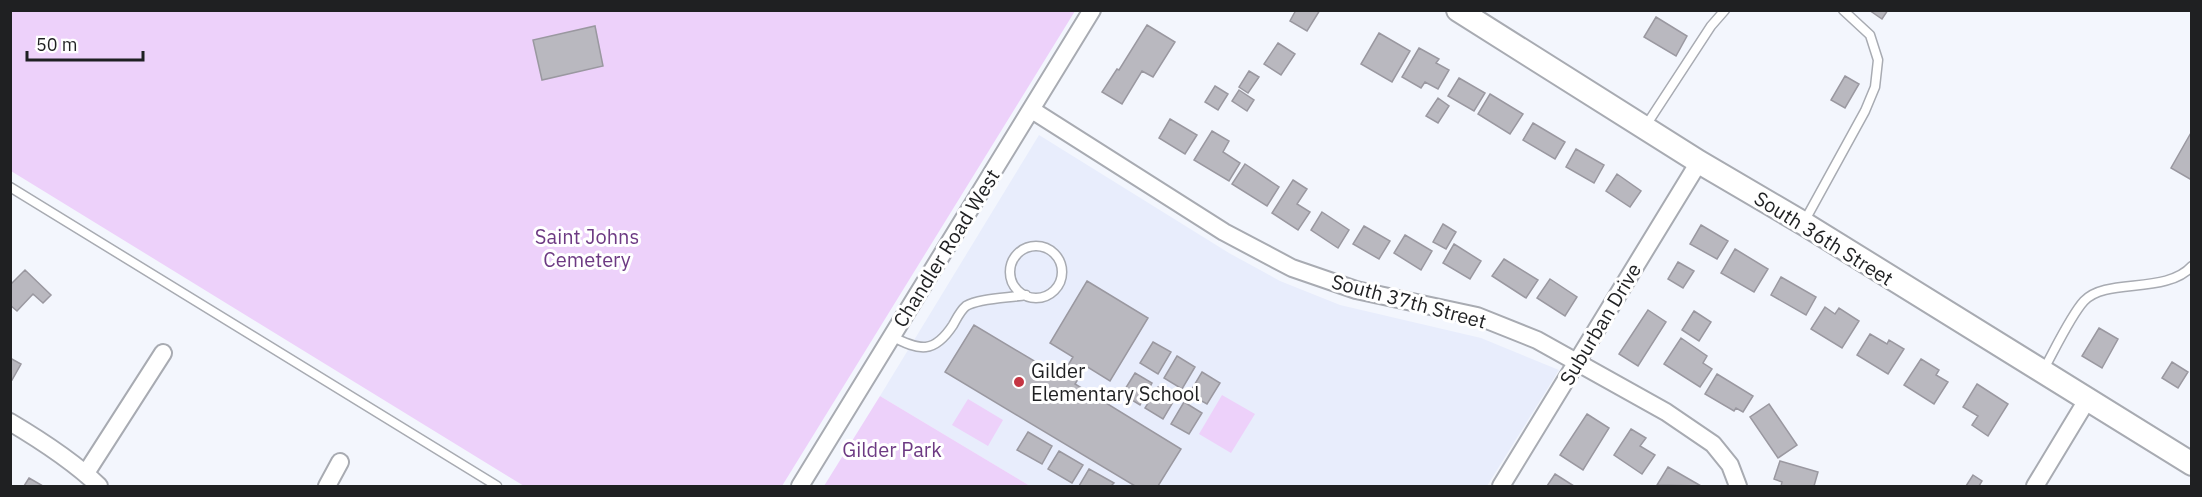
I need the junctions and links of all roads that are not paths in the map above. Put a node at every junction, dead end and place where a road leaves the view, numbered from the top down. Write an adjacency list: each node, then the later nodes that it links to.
1 (1092, 10): 5 (street, Chandler Road West)
2 (1458, 10): 6 (main road, South 36th Street)
3 (1725, 10): 6 (lane)
4 (1843, 10): 9 (lane)
5 (1032, 110): 12 (street, Chandler Road West); 14 (street, South 37th Street)
6 (1645, 128): 7 (main road, South 36th Street)
7 (1699, 162): 9 (main road, South 36th Street); 14 (street, Suburban Drive)
8 (10, 188): 23 (lane)
9 (1803, 224): 15 (main road, South 36th Street)
10 (2192, 266): 15 (lane)
11 (1026, 295): 11 (lane); 12 (lane)
12 (891, 336): 24 (street, Chandler Road West)
13 (163, 353): 20 (street)
14 (1576, 363): 25 (street, Suburban Drive); 26 (street, South 37th Street)
15 (2042, 372): 16 (main road, South 36th Street)
16 (2087, 400): 19 (main road, South 36th Street); 27 (street)
17 (10, 422): 20 (street)
18 (340, 462): 22 (street)
19 (2192, 464)
20 (86, 473): 21 (street)
21 (99, 486)
22 (327, 486)
23 (498, 486)
24 (800, 486)
25 (1501, 486)
26 (1738, 486)
27 (2035, 486)

